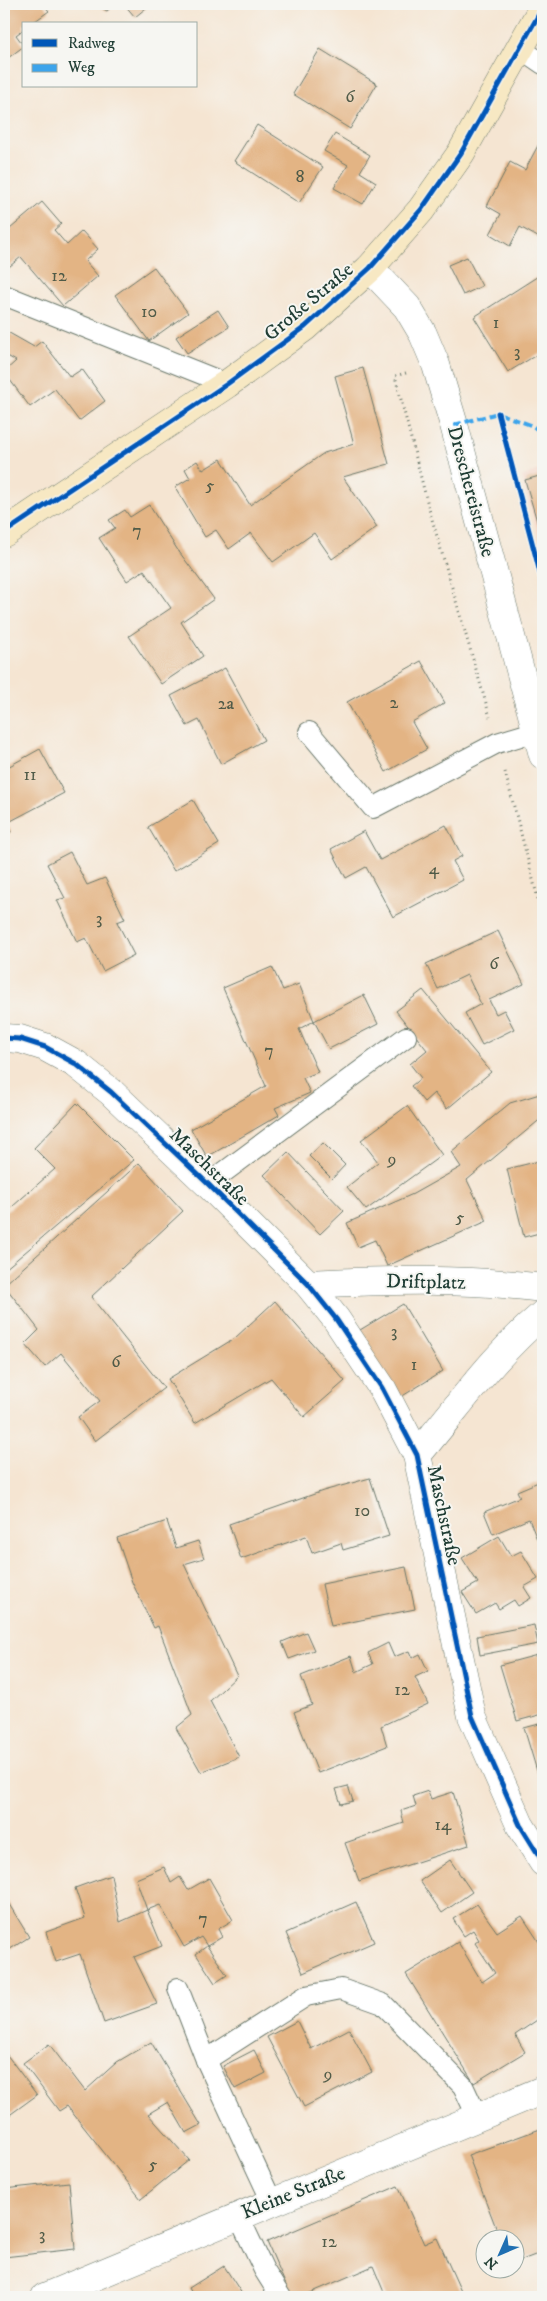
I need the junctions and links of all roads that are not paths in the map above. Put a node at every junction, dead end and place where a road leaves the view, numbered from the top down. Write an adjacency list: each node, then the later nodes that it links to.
1 (543, 7): 2 (main road, Große Straße)
2 (520, 49): 3 (lane); 4 (main road, Große Straße)
3 (543, 64)
4 (370, 268): 6 (main road, Große Straße); 9 (street, Dreschereistraße)
5 (4, 295): 6 (lane)
6 (227, 384): 7 (main road, Große Straße)
7 (4, 533)
8 (309, 732): 9 (lane, Dreschereistraße)
9 (540, 743)
10 (406, 1036): 12 (lane, Maschstraße)
11 (4, 1038): 12 (street, Maschstraße)
12 (208, 1184): 13 (street, Maschstraße)
13 (308, 1284): 14 (street, Driftplatz); 16 (street, Maschstraße)
14 (543, 1288)
15 (543, 1314): 16 (street)
16 (417, 1455): 17 (street, Maschstraße)
17 (543, 1862)
18 (178, 1988): 19 (lane)
19 (206, 2060): 21 (lane); 22 (lane)
20 (543, 2090): 21 (street, Kleine Straße)
21 (477, 2116): 22 (street, Kleine Straße)
22 (272, 2202): 23 (street, Kleine Straße)
23 (238, 2215): 24 (street, Kleine Straße); 25 (lane)
24 (45, 2297)
25 (281, 2297)

